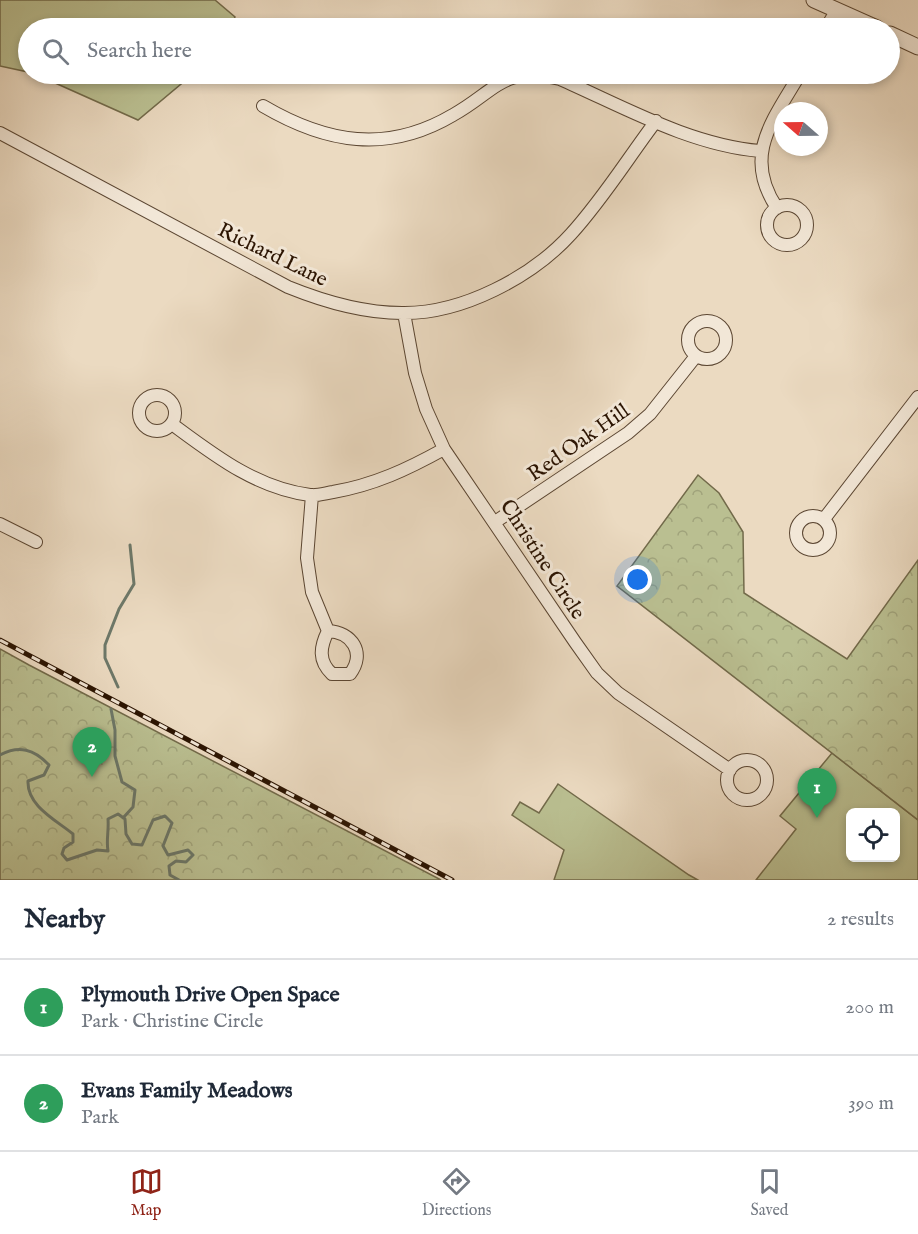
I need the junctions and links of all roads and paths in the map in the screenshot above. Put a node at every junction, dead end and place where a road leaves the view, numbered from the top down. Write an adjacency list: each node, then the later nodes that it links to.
1 (814, 0): 2 (street)
2 (837, 10): 3 (street); 4 (street)
3 (832, 18)
4 (855, 18)
5 (900, 39): 6 (street)
6 (918, 47)
7 (497, 84): 10 (street)
8 (571, 84): 11 (street)
9 (794, 84): 13 (street)
10 (263, 106)
11 (656, 121): 13 (street); 15 (street, Richard Lane)
12 (0, 133): 15 (street, Richard Lane)
13 (760, 151): 14 (street)
14 (777, 208)
15 (404, 313): 19 (street, Christine Circle)
16 (696, 356): 22 (street, Red Oak Hill)
17 (918, 397): 21 (street)
18 (172, 424): 20 (street)
19 (444, 449): 20 (street); 22 (street, Christine Circle)
20 (312, 495): 25 (street)
21 (824, 519)
22 (495, 522): 26 (street, Christine Circle)
23 (0, 524): 24 (street)
24 (36, 542)
25 (328, 631)
26 (730, 770)

